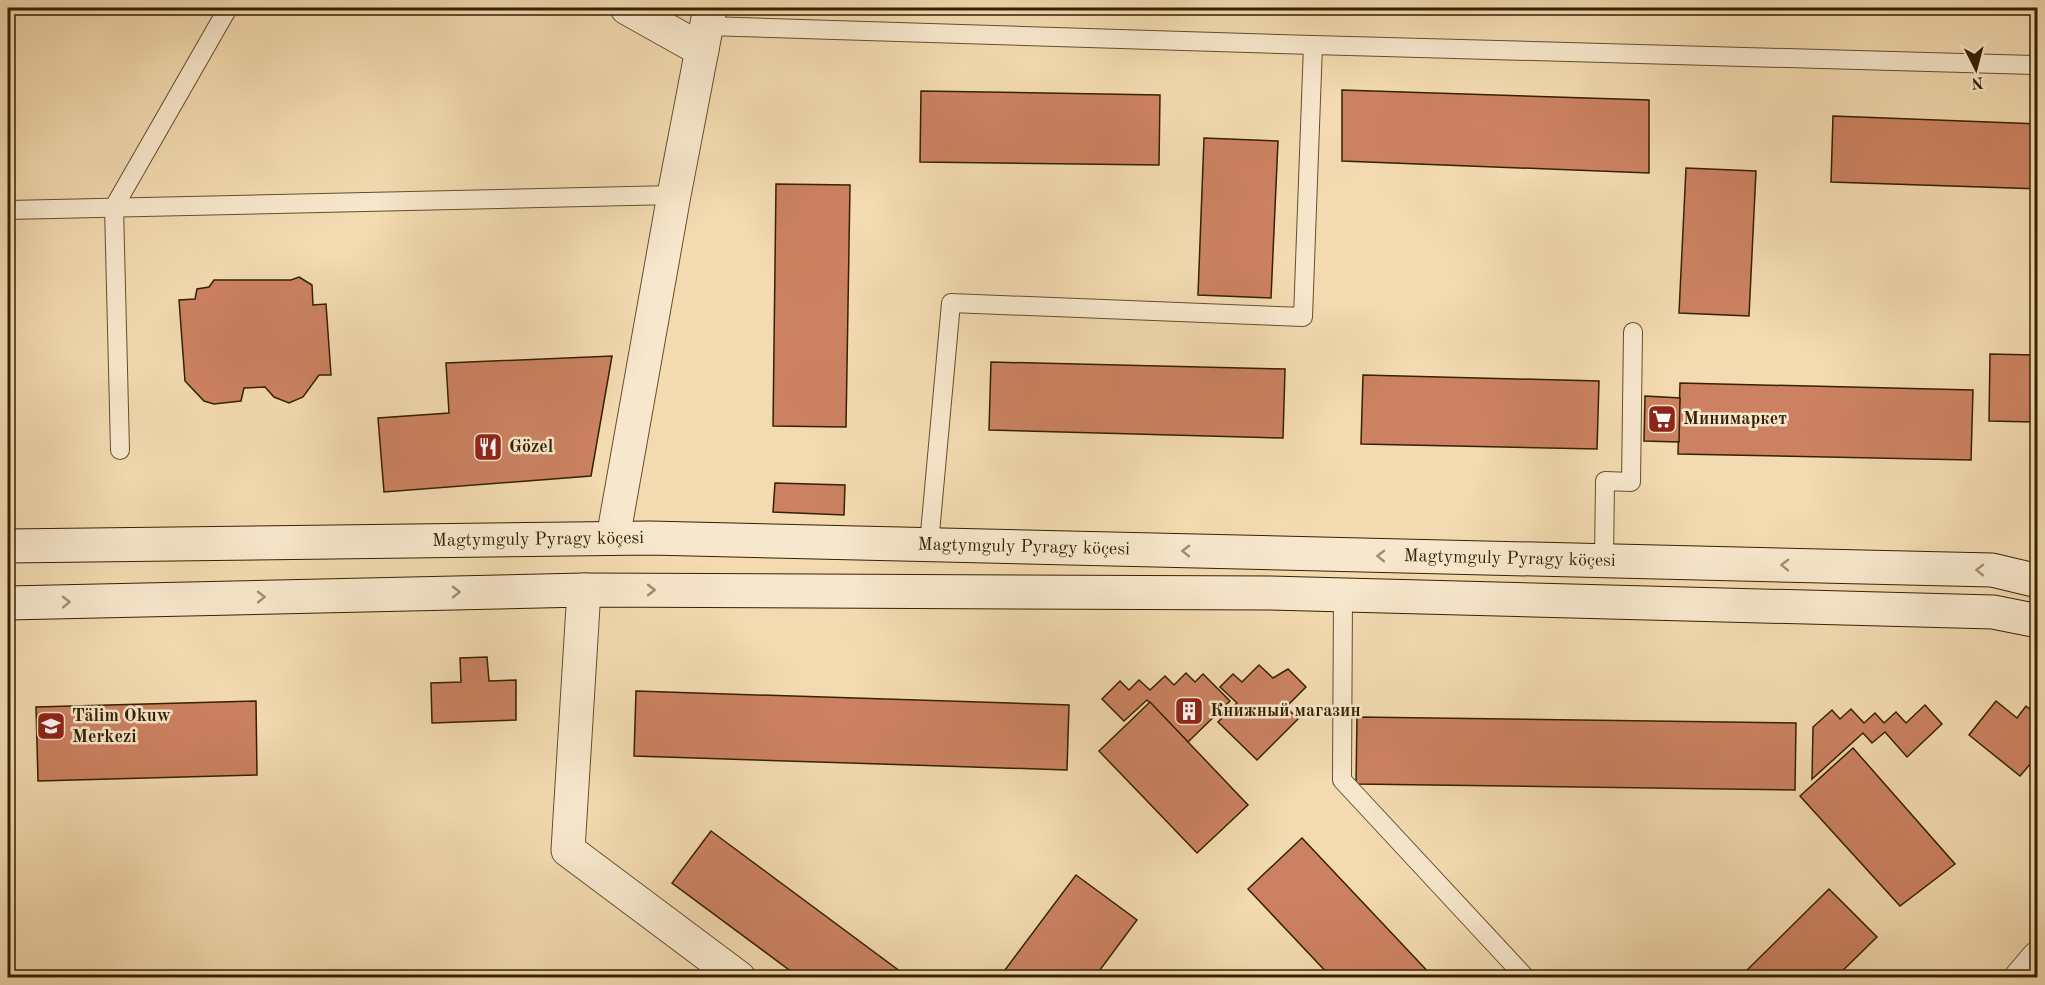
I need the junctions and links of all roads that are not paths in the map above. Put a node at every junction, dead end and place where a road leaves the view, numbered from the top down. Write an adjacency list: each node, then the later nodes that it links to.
1 (228, 8): 7 (lane)
2 (627, 8): 3 (main road)
3 (706, 28): 4 (lane); 6 (main road)
4 (1313, 45): 5 (lane); 12 (lane)
5 (2037, 65)
6 (674, 195): 7 (lane); 11 (main road)
7 (114, 207): 8 (lane); 10 (lane)
8 (8, 210)
9 (1634, 332): 14 (lane)
10 (120, 450)
11 (614, 538): 12 (main road, Magtymguly Pyragy köçesi); 13 (main road, Magtymguly Pyragy köçesi)
12 (929, 544): 14 (main road, Magtymguly Pyragy köçesi, one-way to 12)
13 (8, 546)
14 (1604, 561): 15 (main road, Magtymguly Pyragy köçesi, one-way to 14)
15 (2037, 581)
16 (584, 590): 17 (main road, one-way to 17); 18 (main road, one-way to 16); 21 (main road)
17 (1343, 595): 19 (main road); 22 (lane)
18 (8, 603)
19 (2037, 621)
20 (2037, 958): 23 (main road)
21 (739, 978)
22 (1526, 978)
23 (2021, 978)

